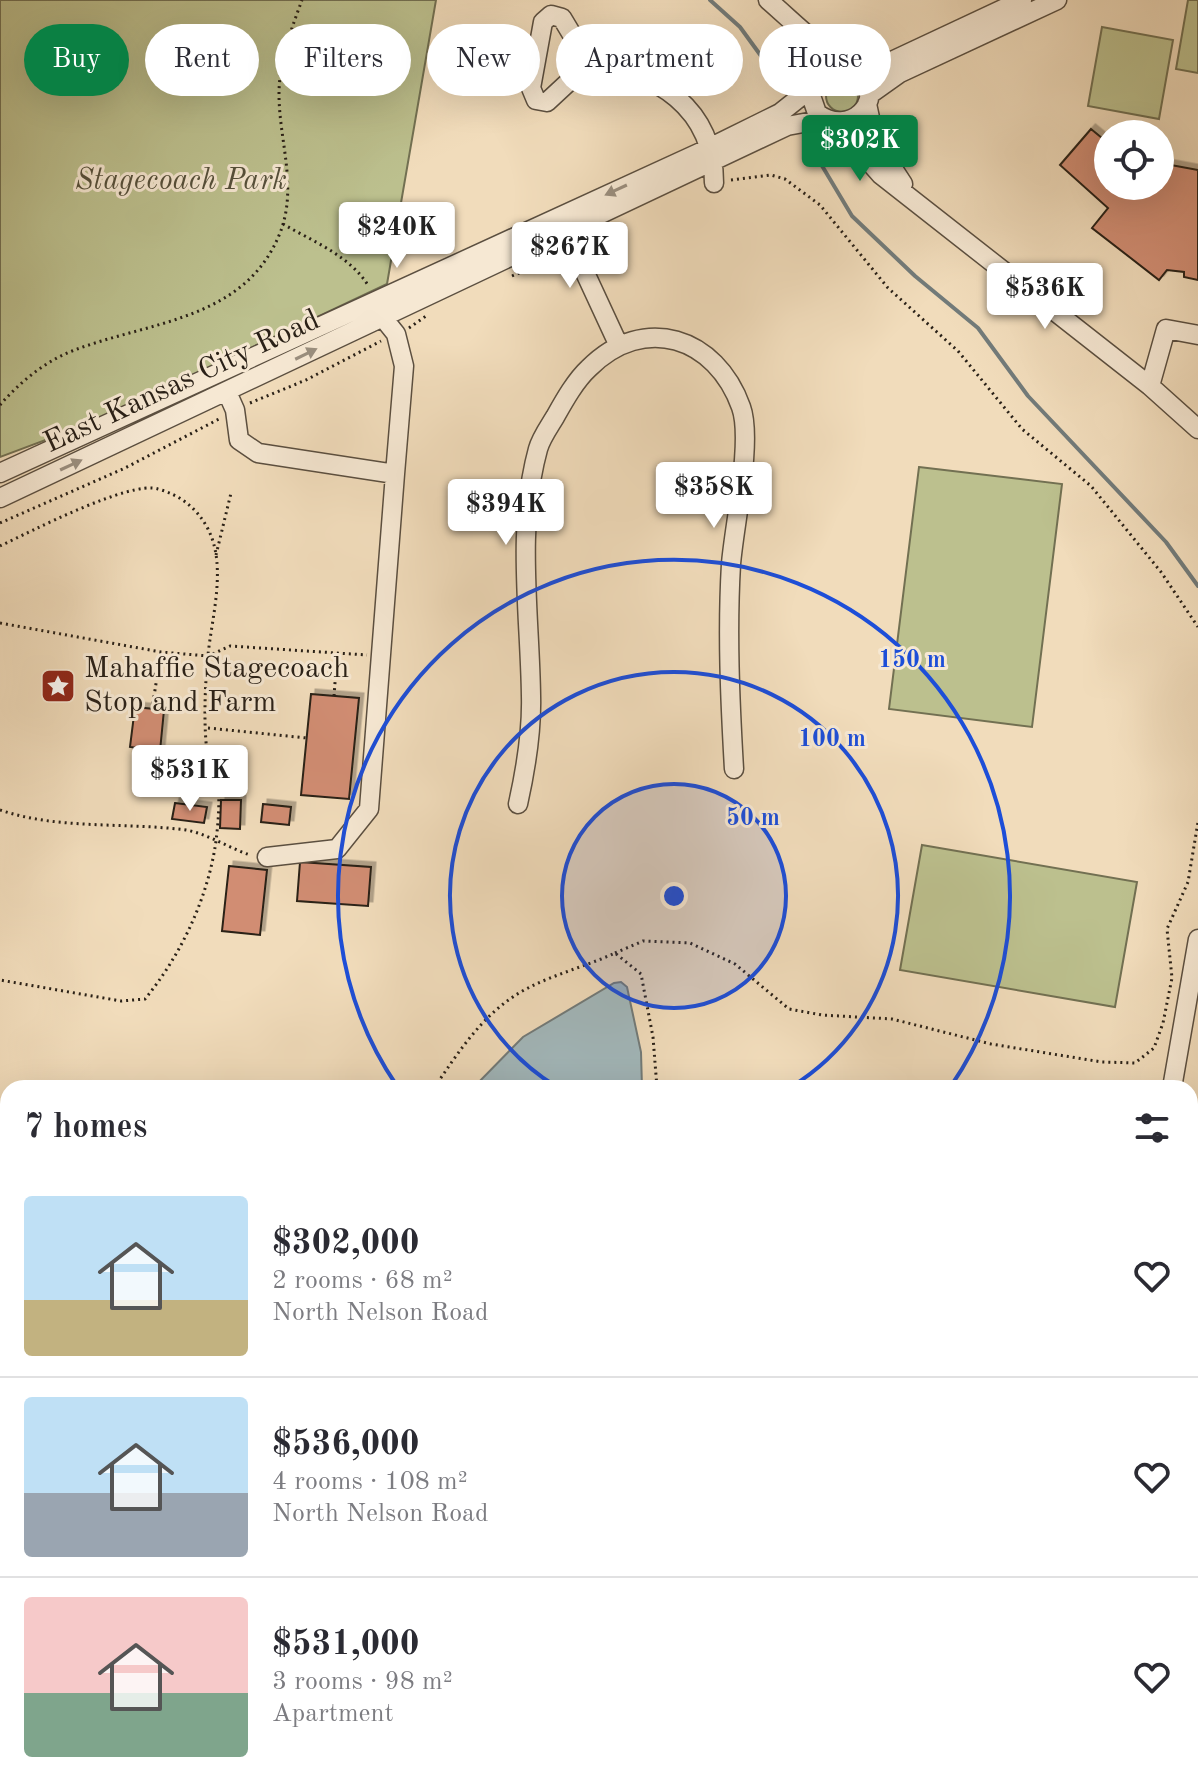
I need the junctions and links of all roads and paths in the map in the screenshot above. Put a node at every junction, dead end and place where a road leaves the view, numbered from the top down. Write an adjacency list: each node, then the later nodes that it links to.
1 (302, 0): 18 (path)
2 (768, 0): 5 (street)
3 (1022, 0): 8 (street)
4 (1057, 0): 13 (street)
5 (786, 16): 6 (street); 7 (street)
6 (791, 24)
7 (796, 24)
8 (891, 60)
9 (674, 96): 15 (street)
10 (799, 96): 15 (street, East Kansas City Road)
11 (811, 96): 14 (street)
12 (867, 96): 13 (street)
13 (868, 100): 14 (street); 17 (street)
14 (830, 121): 15 (street, East Kansas City Road); 17 (street)
15 (712, 154): 16 (street); 19 (street, East Kansas City Road)
16 (714, 183): 38 (path)
17 (919, 205): 24 (street)
18 (283, 224): 20 (path); 26 (path)
19 (563, 224): 20 (street, East Kansas City Road); 23 (street)
20 (378, 311): 25 (street, East Kansas City Road, one-way to 20); 30 (street, East Kansas City Road); 31 (street)
21 (1198, 335): 24 (street)
22 (390, 336): 27 (path)
23 (619, 346): 47 (street); 48 (street)
24 (1150, 386): 29 (street)
25 (227, 392): 31 (street); 33 (street, East Kansas City Road, one-way to 25)
26 (0, 405)
27 (242, 406)
28 (227, 414): 34 (path)
29 (1198, 429)
30 (0, 473)
31 (395, 474): 42 (street)
32 (231, 493): 36 (path)
33 (0, 498)
34 (0, 523)
35 (0, 546): 36 (path)
36 (215, 557): 41 (path)
37 (0, 623): 39 (path)
38 (1198, 627)
39 (161, 652): 41 (path); 44 (path)
40 (337, 655): 41 (path); 42 (path); 43 (path)
41 (208, 656): 45 (path)
42 (381, 656): 52 (street)
43 (334, 696)
44 (152, 709)
45 (208, 728): 46 (path); 51 (path)
46 (307, 738)
47 (734, 769)
48 (518, 804)
49 (0, 810): 51 (path)
50 (1198, 822): 54 (path)
51 (216, 841): 52 (path); 55 (path)
52 (267, 857)
53 (1198, 939): 58 (street)
54 (615, 953): 56 (path); 57 (path)
55 (0, 980)
56 (439, 1080)
57 (656, 1080)
58 (1173, 1080)

